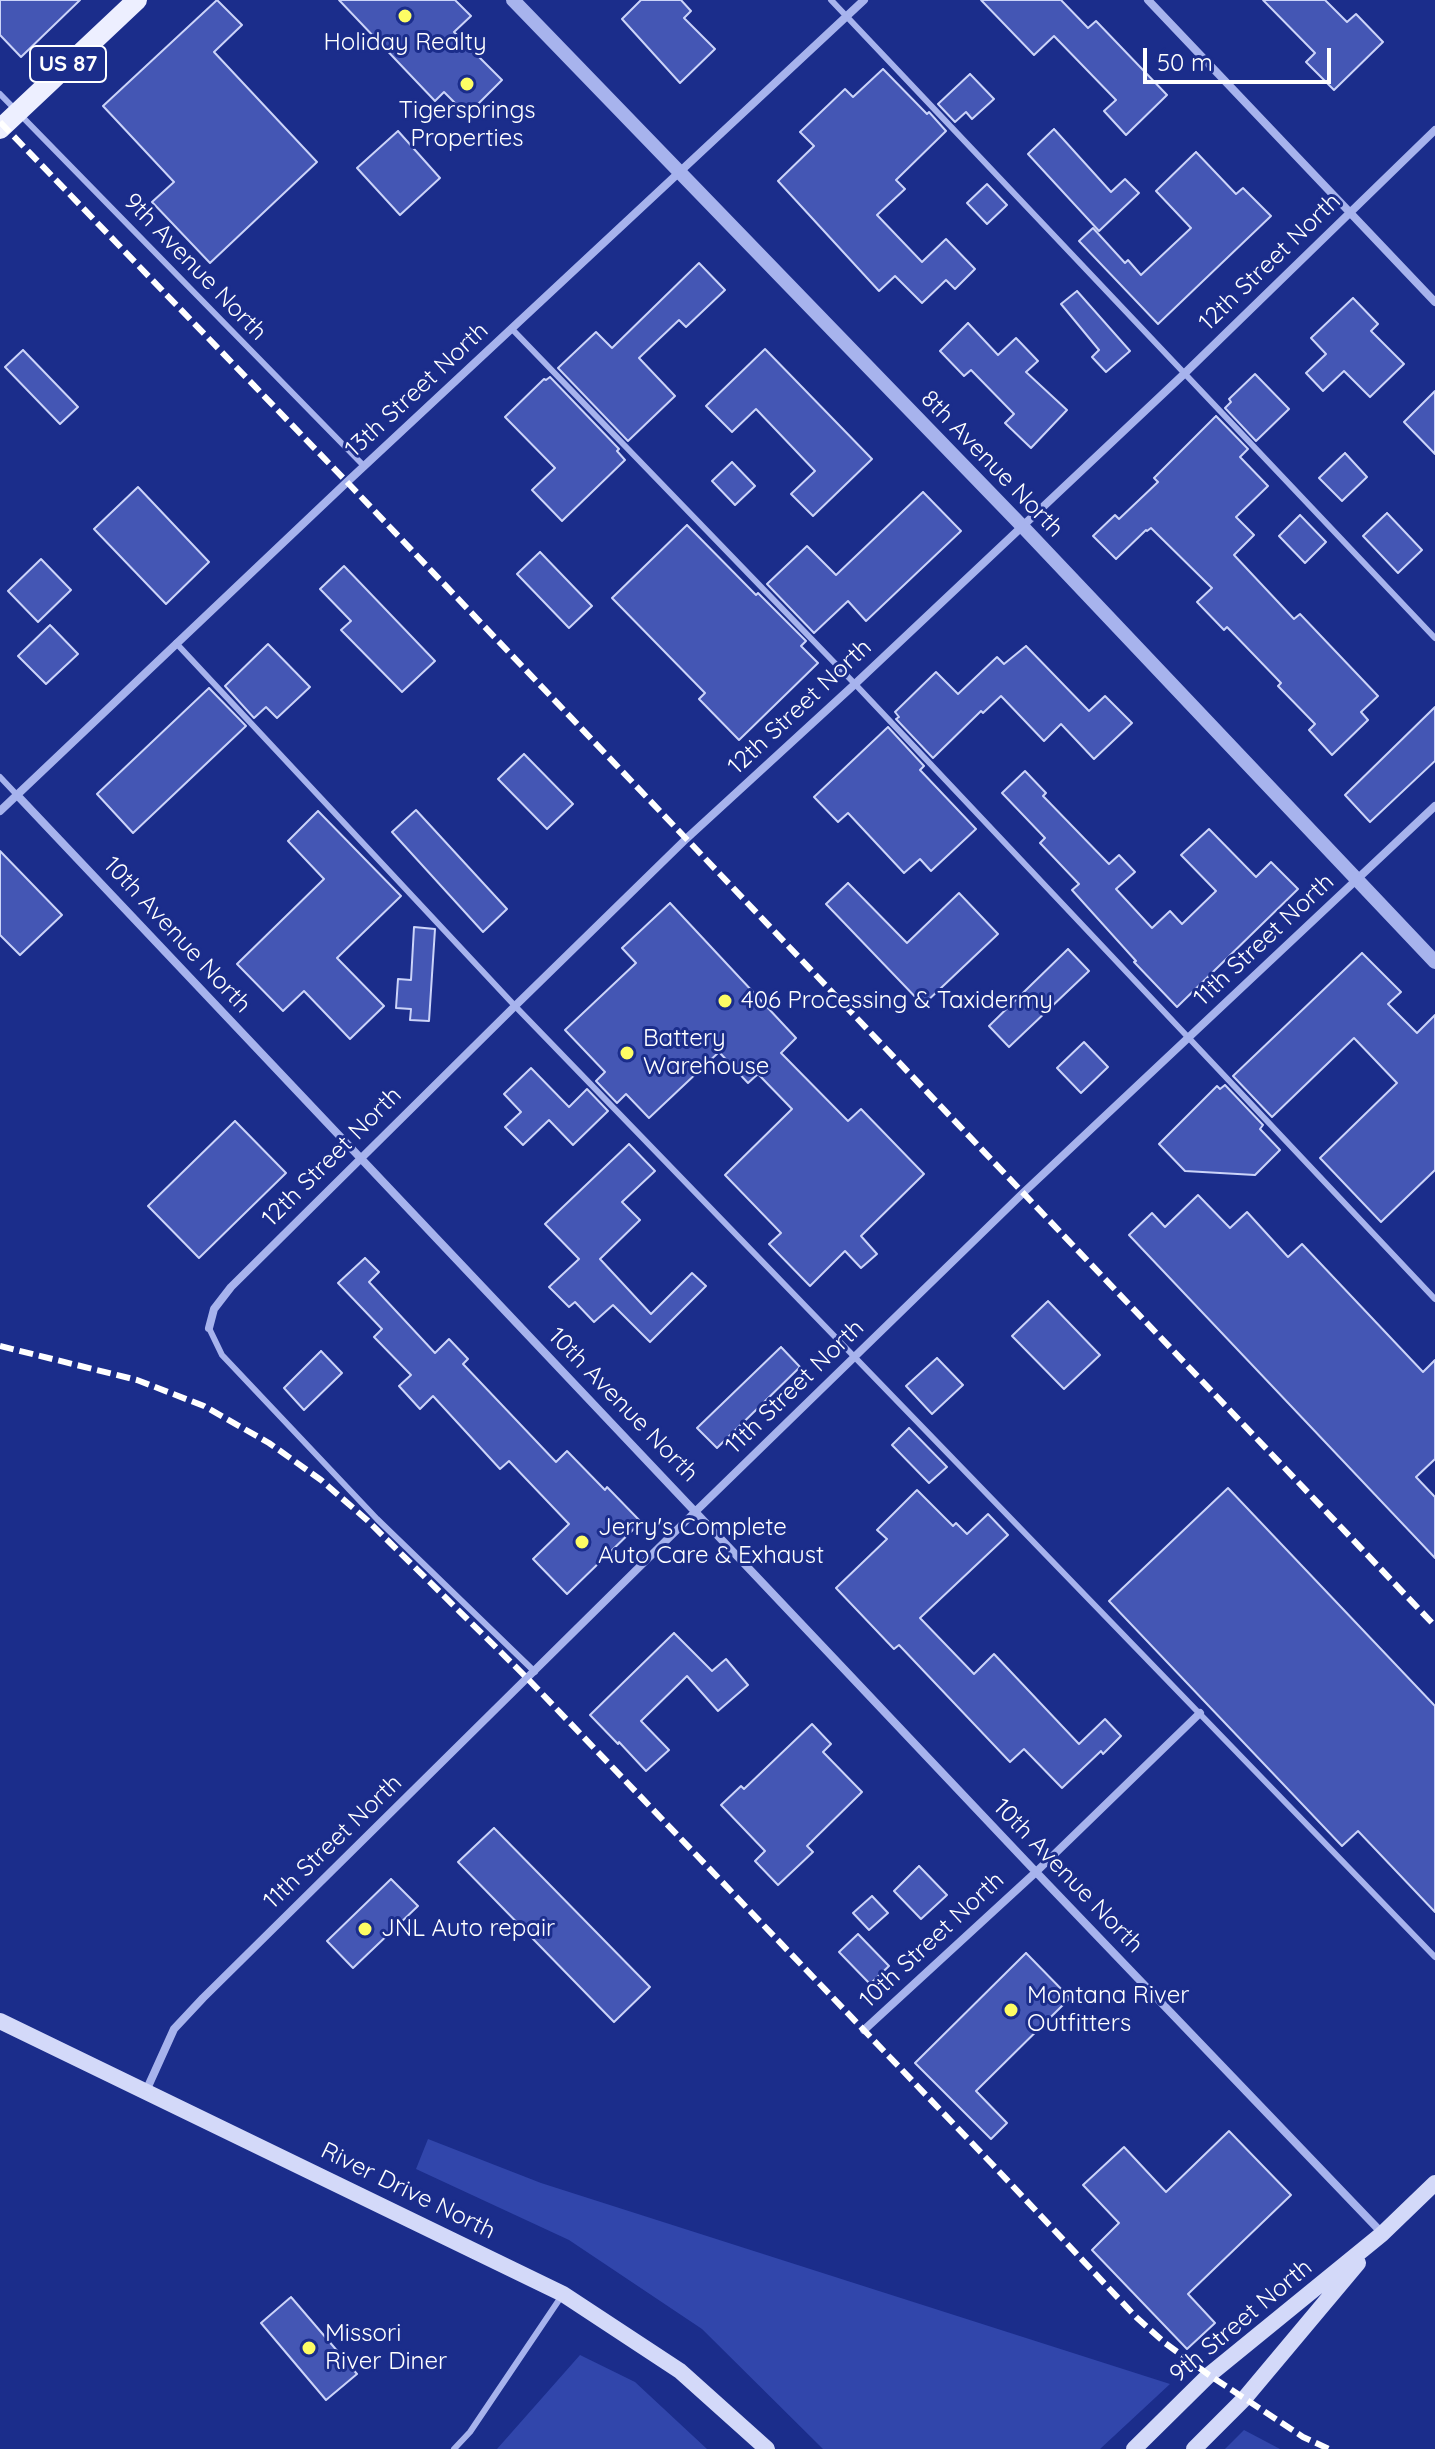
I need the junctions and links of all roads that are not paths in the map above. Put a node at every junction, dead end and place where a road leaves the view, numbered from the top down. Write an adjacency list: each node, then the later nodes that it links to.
1 (137, 0): 8 (main road, US 87)
2 (513, 0): 11 (street, 8th Avenue North)
3 (831, 0): 6 (lane)
4 (864, 0): 6 (street, 13th Street North)
5 (1148, 0): 12 (street)
6 (847, 17): 11 (street, 13th Street North); 15 (lane)
7 (0, 94): 8 (lane, 9th Avenue North)
8 (17, 112): 9 (main road, US 87); 16 (lane, 9th Avenue North)
9 (0, 129)
10 (1435, 130): 12 (street, 12th Street North)
11 (680, 174): 14 (street, 13th Street North); 17 (street, 8th Avenue North)
12 (1349, 213): 13 (street); 15 (street, 12th Street North)
13 (1435, 302)
14 (512, 329): 16 (street, 13th Street North); 20 (lane)
15 (1184, 374): 17 (street, 12th Street North); 18 (lane)
16 (364, 466): 19 (street, 13th Street North)
17 (1023, 527): 20 (street, 12th Street North); 25 (street, 8th Avenue North)
18 (1435, 638)
19 (176, 643): 22 (street, 13th Street North); 27 (lane)
20 (855, 684): 27 (street, 12th Street North); 28 (lane)
21 (0, 777): 22 (lane, 10th Avenue North)
22 (17, 795): 24 (street, 13th Street North); 29 (street, 10th Avenue North)
23 (1435, 806): 25 (street, 11th Street North)
24 (0, 811)
25 (1357, 881): 26 (street, 8th Avenue North); 28 (street, 11th Street North)
26 (1435, 962)
27 (515, 1006): 29 (street, 12th Street North); 32 (lane)
28 (1189, 1038): 30 (lane); 32 (street, 11th Street North)
29 (360, 1157): 31 (street, 12th Street North); 33 (street, 10th Avenue North)
30 (1435, 1299)
31 (209, 1328): 34 (lane)
32 (855, 1356): 33 (street, 11th Street North); 35 (lane)
33 (696, 1511): 34 (street, 11th Street North); 36 (street, 10th Avenue North)
34 (535, 1672): 40 (street, 11th Street North)
35 (1200, 1713): 36 (street, 10th Street North); 37 (lane)
36 (1036, 1872): 39 (street, 10th Street North); 42 (street, 10th Avenue North)
37 (1435, 1957)
38 (0, 2021): 40 (main road, River Drive North)
39 (864, 2030)
40 (146, 2091): 43 (main road, River Drive North)
41 (1435, 2183): 42 (main road, 9th Street North)
42 (1382, 2234): 46 (main road, 9th Street North); 47 (main road, 9th Street North)
43 (563, 2294): 44 (lane); 45 (main road, River Drive North)
44 (460, 2447)
45 (767, 2449)
46 (1134, 2449)
47 (1194, 2449)

